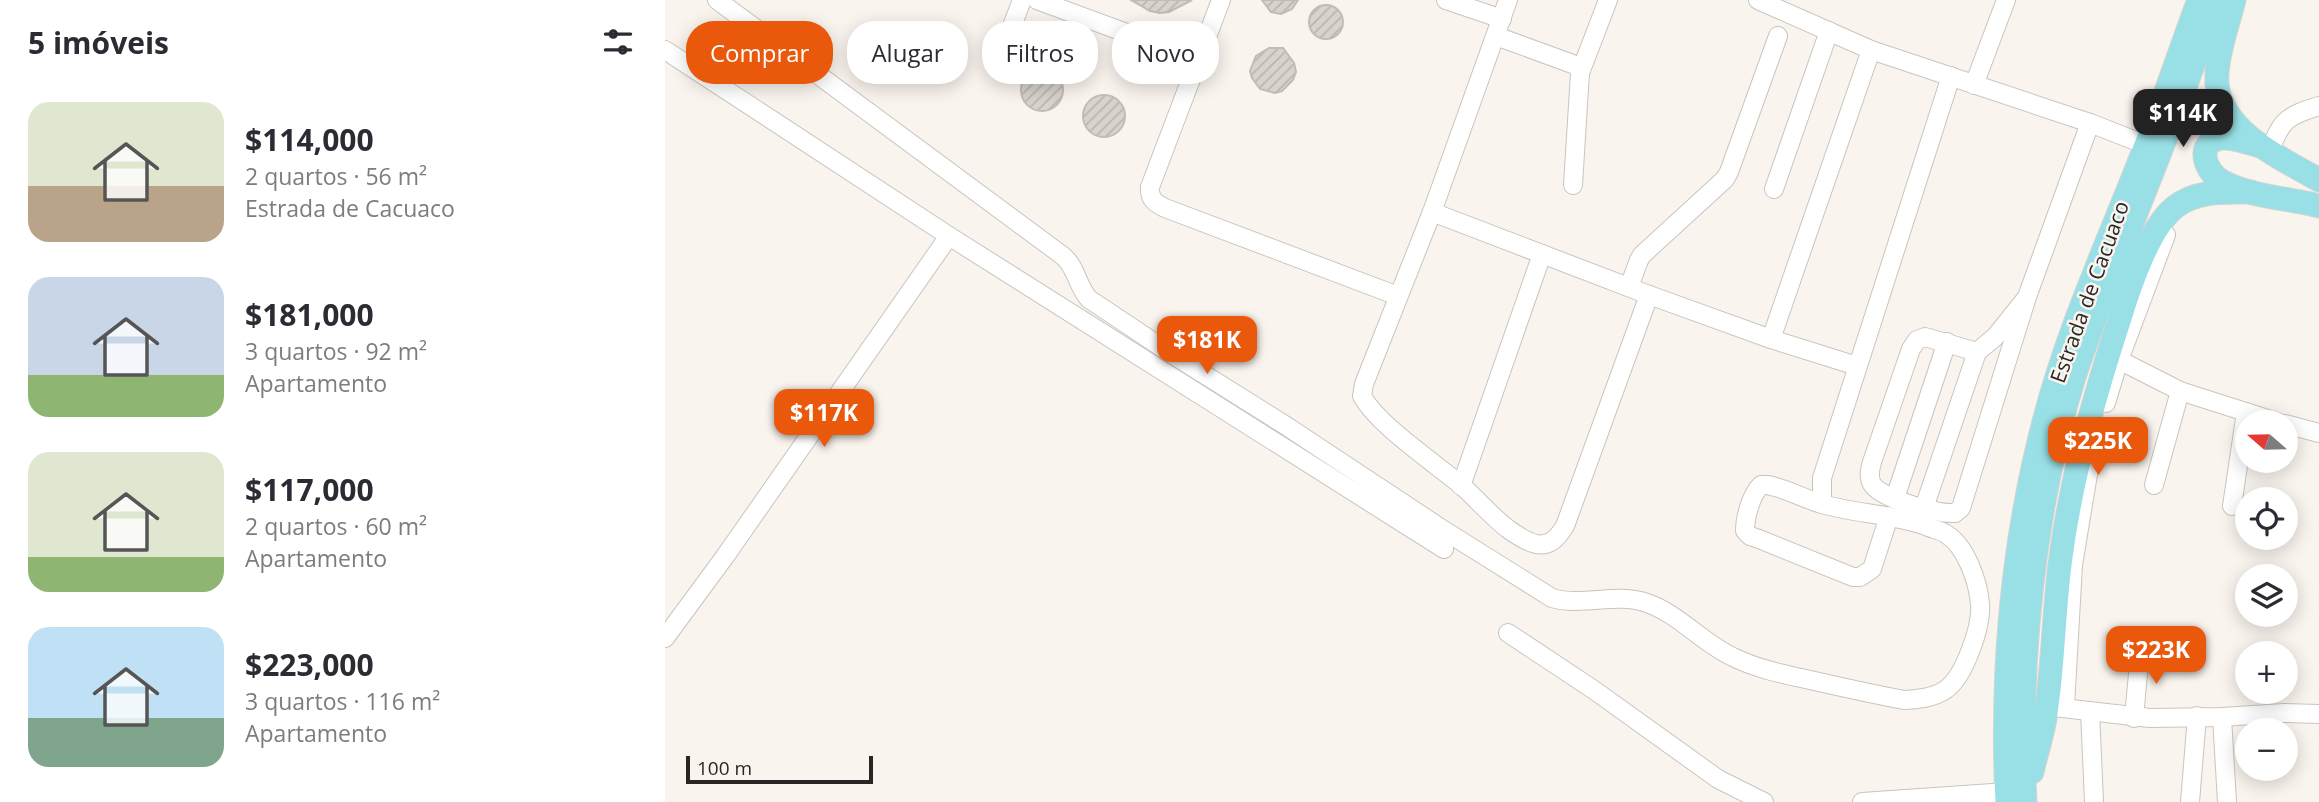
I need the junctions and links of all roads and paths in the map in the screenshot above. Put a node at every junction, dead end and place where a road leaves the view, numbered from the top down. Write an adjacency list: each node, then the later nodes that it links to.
1 (717, 0): 61 (street)
2 (1022, 0): 14 (street)
3 (1037, 0): 17 (street)
4 (1220, 0): 15 (street)
5 (1446, 0): 16 (street)
6 (1508, 0): 16 (street)
7 (1608, 0): 22 (street)
8 (1758, 0): 13 (street)
9 (2006, 0): 25 (street)
10 (2199, 0): 28 (main road, Estrada de Cacuaco)
11 (2217, 0): 72 (main road, Estrada de Cacuaco)
12 (2234, 0): 29 (main road)
13 (1791, 6): 18 (street)
14 (1014, 21)
15 (1212, 21)
16 (1499, 27): 22 (street); 35 (street)
17 (1112, 28)
18 (1829, 31): 21 (street); 32 (street)
19 (1778, 36): 39 (street)
20 (665, 50): 37 (street)
21 (1871, 50): 23 (street); 43 (street)
22 (1580, 73): 31 (street)
23 (1951, 76): 25 (street); 47 (street)
24 (1188, 84): 41 (street)
25 (1974, 85): 27 (street)
26 (2319, 106): 29 (street)
27 (2090, 123): 28 (street); 42 (street)
28 (2146, 145): 72 (main road, Estrada de Cacuaco)
29 (2265, 149): 30 (main road); 33 (main road)
30 (2319, 180)
31 (1573, 184)
32 (1774, 189)
33 (2251, 192): 34 (main road); 66 (main road)
34 (2319, 206)
35 (1431, 212): 38 (street); 41 (street)
36 (2166, 235): 46 (street)
37 (949, 236): 62 (street); 64 (street)
38 (1542, 254): 39 (street); 55 (street)
39 (1629, 287): 40 (street)
40 (1650, 295): 43 (street); 55 (street)
41 (1398, 296): 55 (street)
42 (2027, 297): 45 (street); 60 (street)
43 (1770, 339): 47 (street)
44 (1947, 342): 45 (street); 57 (street); 57 (street)
45 (1977, 352): 60 (street)
46 (2119, 360): 48 (street); 66 (street)
47 (1857, 366): 53 (street)
48 (2180, 391): 49 (street); 54 (street)
49 (2240, 410)
50 (2298, 427): 51 (street)
51 (2319, 433)
52 (2237, 473): 59 (street)
53 (1822, 478): 56 (street); 58 (street)
54 (2154, 485)
55 (1461, 486)
56 (1800, 496): 58 (street); 61 (street)
57 (1895, 498): 60 (street)
58 (1822, 504): 61 (street)
59 (2232, 506)
60 (1924, 508)
61 (1889, 516)
62 (1444, 549)
63 (1508, 633): 73 (street)
64 (665, 638)
65 (2140, 651): 71 (street)
66 (2056, 707): 67 (street); 72 (main road)
67 (2090, 711): 71 (street); 75 (street)
68 (2319, 714): 70 (street)
69 (2197, 716): 70 (street); 71 (street); 76 (street)
70 (2222, 717): 77 (street)
71 (2134, 718)
72 (2016, 799): 74 (street)
73 (1764, 802)
74 (1862, 802)
75 (2094, 802)
76 (2190, 802)
77 (2227, 802)

